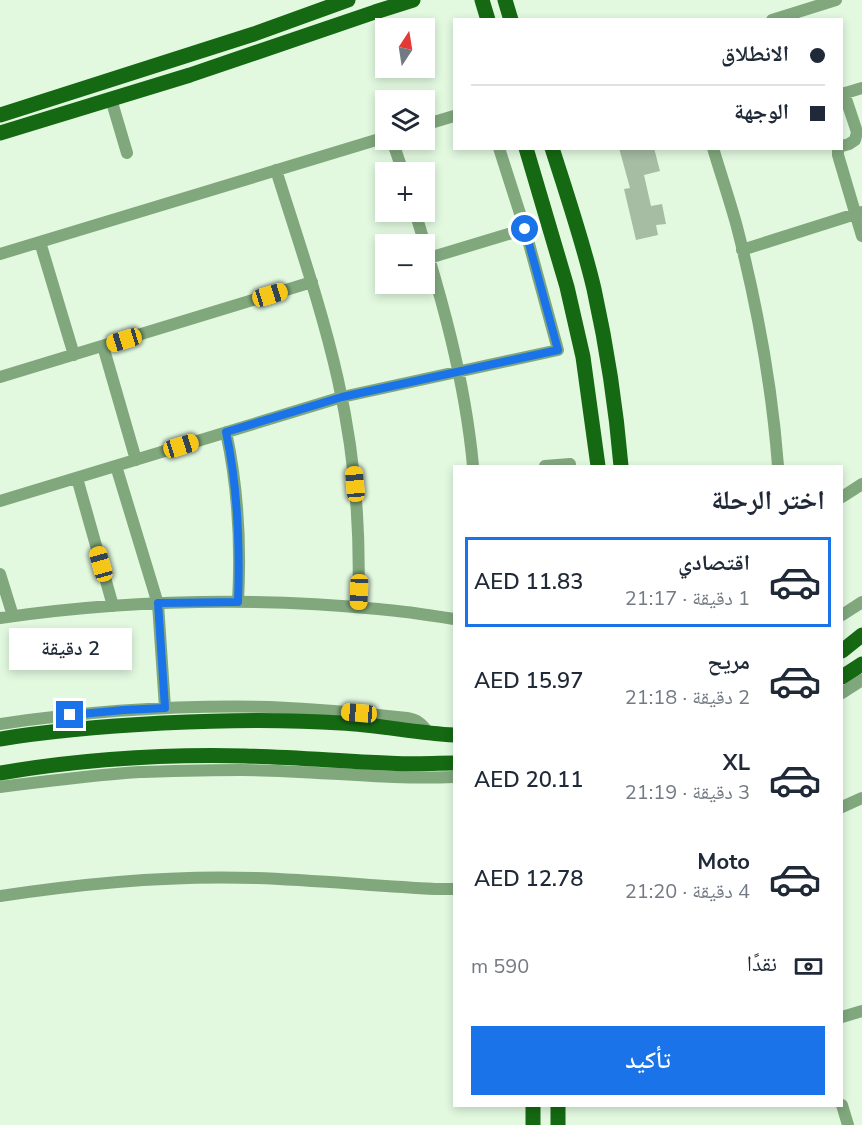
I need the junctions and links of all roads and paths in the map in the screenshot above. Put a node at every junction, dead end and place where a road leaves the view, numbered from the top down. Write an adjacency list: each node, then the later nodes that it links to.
1 (348, 0): 13 (main road)
2 (413, 0): 12 (main road)
3 (482, 0): 7 (main road)
4 (505, 0): 8 (main road)
5 (836, 0): 6 (street)
6 (801, 15): 9 (street)
7 (487, 18)
8 (510, 18)
9 (784, 18)
10 (862, 88): 11 (street)
11 (843, 94): 18 (street)
12 (111, 99): 16 (main road); 24 (street)
13 (0, 115)
14 (453, 116): 15 (street)
15 (435, 122)
16 (0, 133)
17 (375, 140): 25 (street)
18 (843, 146)
19 (500, 150): 27 (street)
20 (527, 150): 43 (main road)
21 (553, 150): 44 (main road)
22 (714, 150): 30 (street)
23 (839, 150): 26 (street)
24 (128, 153)
25 (276, 170): 29 (street); 34 (street)
26 (858, 214): 28 (street); 30 (street)
27 (525, 229): 32 (street); 37 (street)
28 (862, 236)
29 (40, 242): 31 (street); 36 (street)
30 (742, 250): 45 (street)
31 (0, 254)
32 (435, 256)
33 (435, 279): 37 (street)
34 (312, 282): 35 (street); 39 (street)
35 (103, 346): 36 (street); 41 (street)
36 (74, 355): 38 (street)
37 (459, 371): 39 (street); 42 (street)
38 (0, 377)
39 (342, 397): 40 (street); 56 (street)
40 (226, 432): 41 (street); 52 (street)
41 (136, 460): 46 (street)
42 (473, 465)
43 (598, 465)
44 (621, 465)
45 (778, 465)
46 (116, 466): 47 (street); 54 (street)
47 (77, 478): 50 (street); 55 (street)
48 (862, 484): 49 (street)
49 (843, 496)
50 (0, 501)
51 (0, 574): 58 (street)
52 (238, 602): 54 (street); 56 (street)
53 (862, 602): 57 (street)
54 (158, 603): 55 (street); 66 (street)
55 (113, 606): 58 (street)
56 (358, 608): 59 (street)
57 (843, 614)
58 (6, 617)
59 (453, 619)
60 (862, 635): 61 (main road)
61 (843, 650)
62 (862, 664): 63 (main road)
63 (843, 676)
64 (862, 680): 65 (street)
65 (843, 692)
66 (165, 708): 67 (street); 68 (street)
67 (0, 724)
68 (445, 733): 69 (main road)
69 (0, 739)
70 (453, 763): 71 (main road)
71 (0, 773)
72 (453, 777): 73 (street)
73 (0, 787)
74 (862, 798): 75 (street)
75 (843, 807)
76 (453, 889): 77 (street)
77 (0, 896)
78 (862, 1011): 79 (street)
79 (843, 1017)
80 (533, 1107): 83 (main road)
81 (558, 1107): 84 (main road)
82 (843, 1107): 85 (street)
83 (533, 1125)
84 (558, 1125)
85 (848, 1125)

